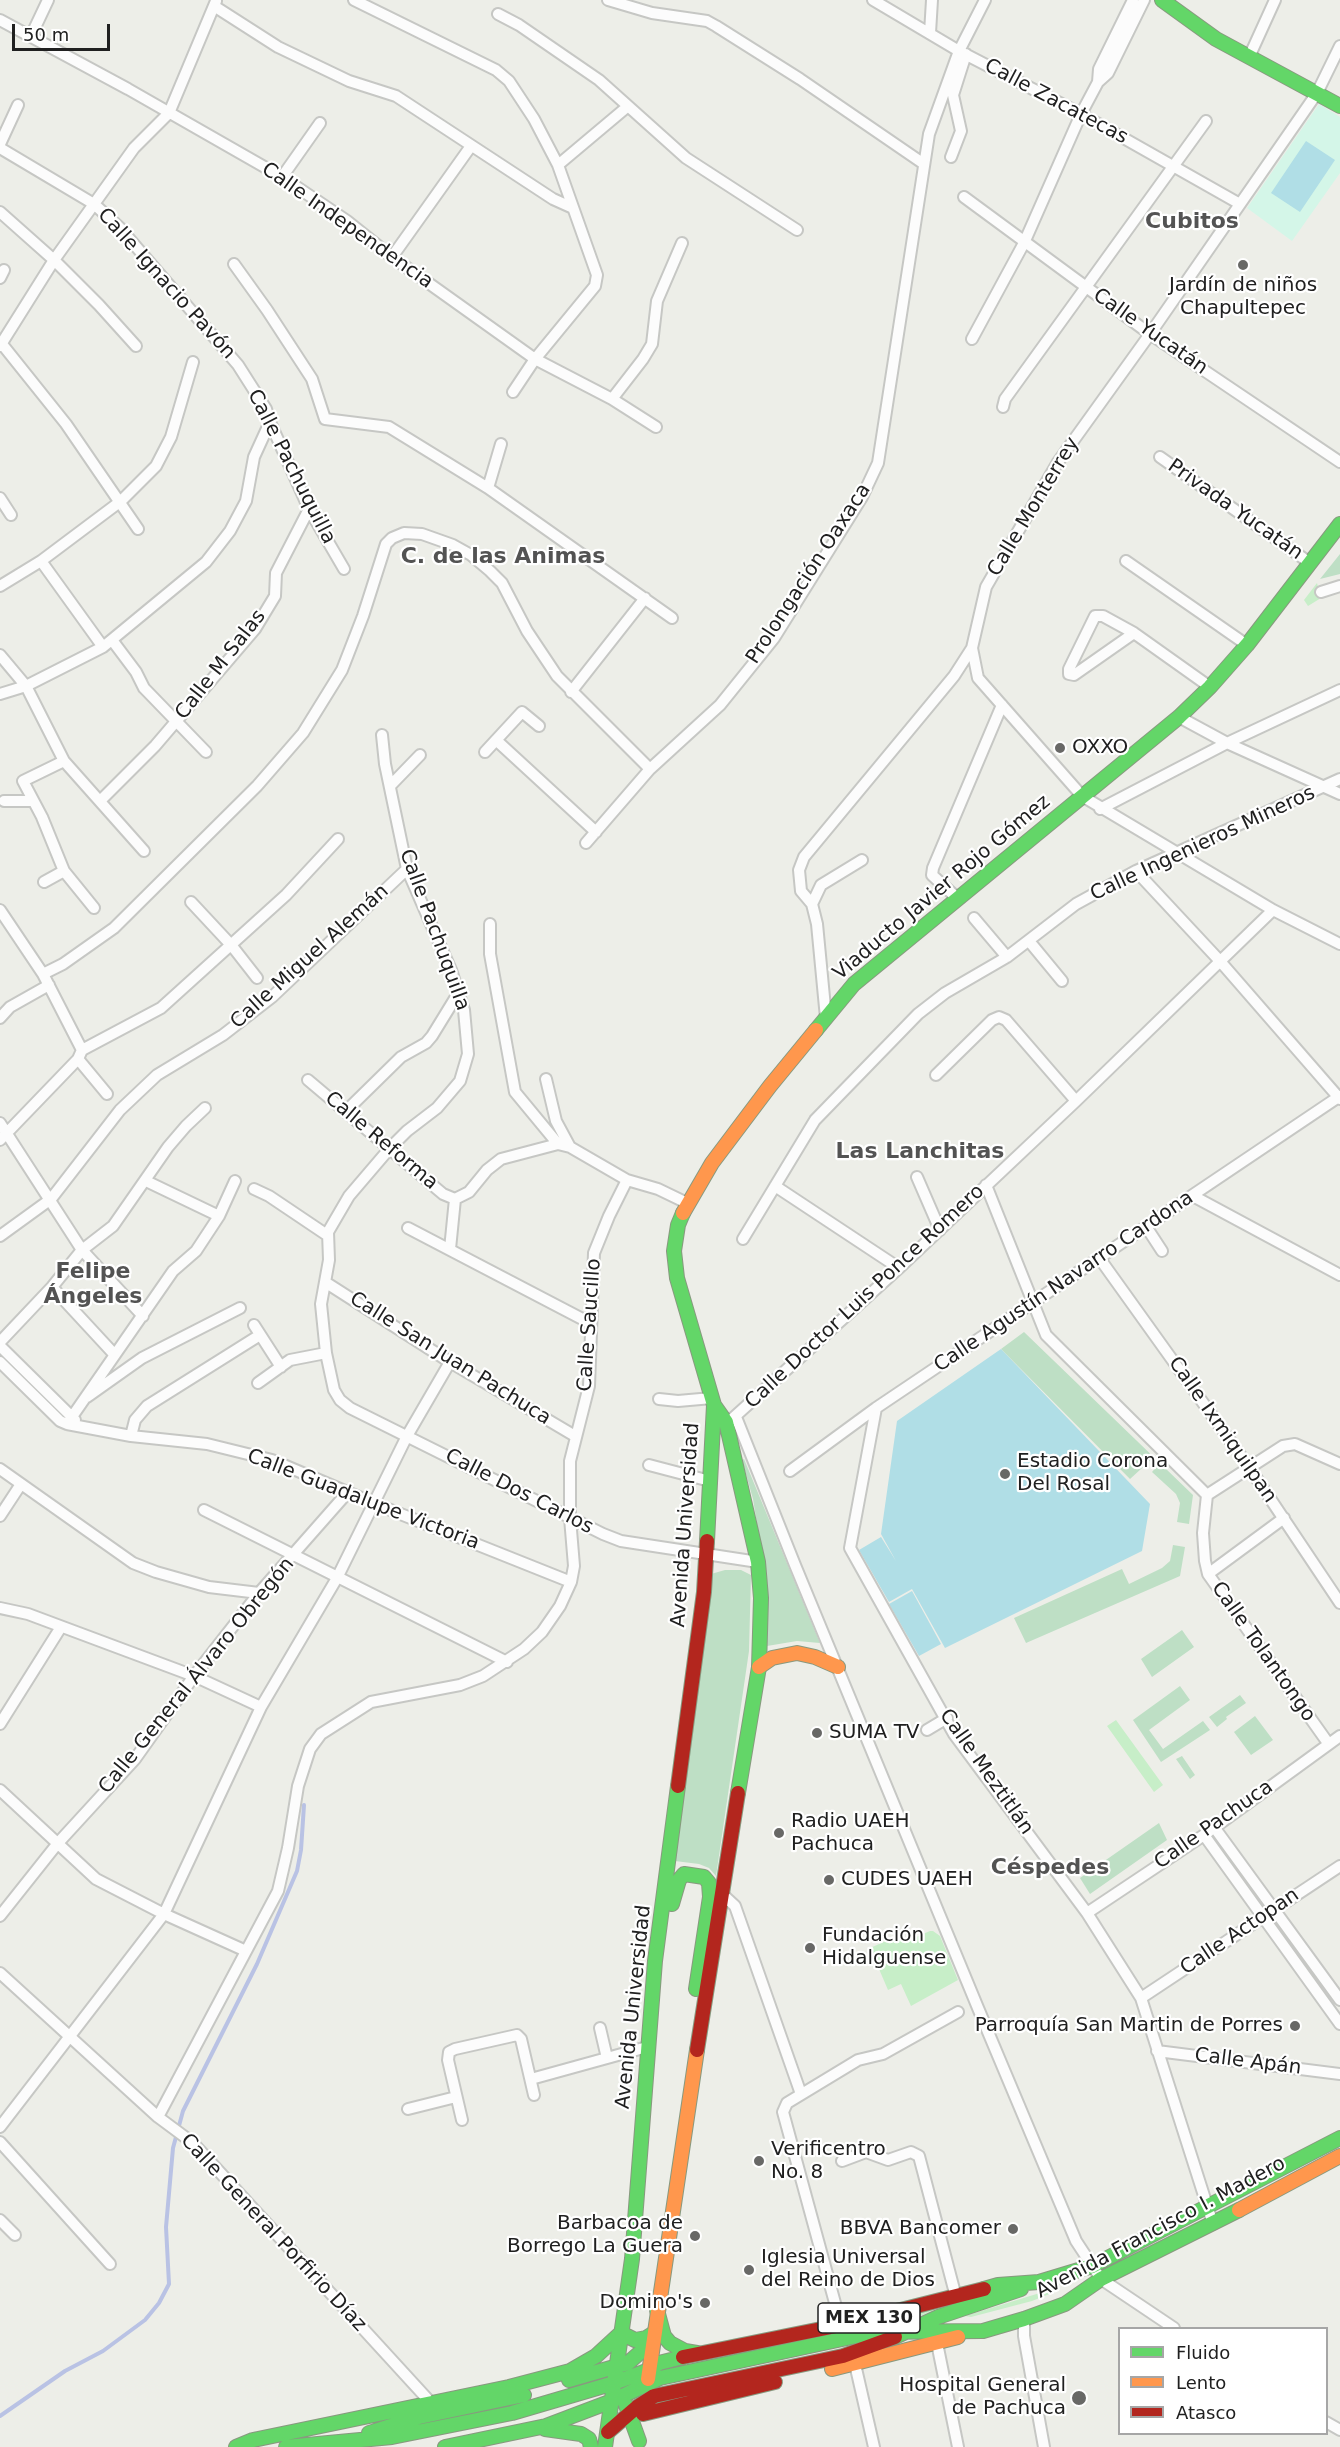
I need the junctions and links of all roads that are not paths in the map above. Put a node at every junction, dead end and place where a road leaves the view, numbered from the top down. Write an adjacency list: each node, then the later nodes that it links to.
1 (48, 0): 15 (street)
2 (354, 0): 32 (street)
3 (608, 0): 31 (street)
4 (873, 0): 14 (street, Calle Zacatecas)
5 (932, 0): 14 (street)
6 (985, 0): 17 (street)
7 (1133, 0): 19 (street)
8 (1144, 0): 19 (street)
9 (1162, 0): 18 (main road)
10 (1275, 0): 18 (street)
11 (215, 3): 24 (street); 29 (street)
12 (498, 14): 22 (street)
13 (0, 20): 15 (street, Calle Independencia)
14 (930, 33): 17 (street, Calle Zacatecas)
15 (31, 36): 24 (street, Calle Independencia)
16 (1340, 46): 20 (street, Calle Monterrey)
17 (962, 52): 25 (street, Calle Zacatecas); 30 (street); 31 (street, Prolongación Oaxaca)
18 (1250, 55): 20 (main road)
19 (1098, 82): 25 (street)
20 (1317, 93): 23 (main road); 37 (street, Calle Monterrey)
21 (18, 105): 28 (street)
22 (627, 106): 32 (street); 40 (street)
23 (1340, 106)
24 (168, 113): 34 (street, Calle Independencia); 36 (street)
25 (1081, 114): 33 (street, Calle Zacatecas); 42 (street)
26 (1206, 121): 33 (street)
27 (320, 123): 34 (street)
28 (0, 146): 36 (street, Calle Ignacio Pavón)
29 (471, 146): 38 (street); 43 (street)
30 (951, 157)
31 (924, 164): 100 (street, Prolongación Oaxaca)
32 (558, 165): 38 (street)
33 (1174, 166): 37 (street, Calle Zacatecas); 46 (street)
34 (282, 177): 43 (street, Calle Independencia)
35 (964, 197): 42 (street, Calle Yucatán)
36 (94, 204): 44 (street); 54 (street, Calle Ignacio Pavón)
37 (1240, 204): 48 (street, Calle Monterrey)
38 (573, 208): 52 (street)
39 (0, 212): 44 (street)
40 (797, 230)
41 (682, 243): 56 (street)
42 (1024, 243): 46 (street, Calle Yucatán); 49 (street)
43 (392, 257): 52 (street, Calle Independencia)
44 (54, 260): 47 (street); 51 (street)
45 (234, 264): 63 (street)
46 (1087, 286): 48 (street, Calle Yucatán); 57 (street)
47 (5, 327): 50 (street)
48 (1150, 334): 62 (street, Calle Yucatán); 82 (street, Calle Monterrey)
49 (972, 339)
50 (1, 345): 65 (street)
51 (136, 346)
52 (535, 359): 55 (street); 56 (street, Calle Independencia)
53 (193, 362): 65 (street)
54 (238, 365): 58 (street, Calle Pachuquilla)
55 (513, 392)
56 (612, 399): 59 (street, Calle Independencia)
57 (1003, 407)
58 (270, 422): 66 (street, Calle Pachuquilla); 80 (street)
59 (656, 427)
60 (501, 444): 63 (street)
61 (1160, 457): 72 (street, Privada Yucatán)
62 (1340, 462)
63 (488, 488): 77 (street)
64 (0, 498): 67 (street)
65 (121, 501): 69 (street); 70 (street)
66 (309, 509): 73 (street, Calle Pachuquilla); 91 (street, Calle M Salas)
67 (11, 515)
68 (1340, 524): 72 (main road, Viaducto Javier Rojo Gómez)
69 (138, 529)
70 (41, 561): 74 (street); 80 (street)
71 (1126, 561): 81 (street)
72 (1310, 564): 81 (main road, Viaducto Javier Rojo Gómez)
73 (344, 569)
74 (0, 586)
75 (1340, 586): 76 (street)
76 (1321, 592)
77 (645, 598): 78 (street); 87 (street)
78 (672, 618)
79 (1134, 633): 79 (street); 85 (street)
80 (108, 643): 84 (street); 91 (street)
81 (1247, 645): 85 (main road, Viaducto Javier Rojo Gómez)
82 (972, 648): 89 (street); 122 (street, Calle Monterrey)
83 (0, 655): 84 (street)
84 (26, 686): 88 (street); 99 (street)
85 (1210, 687): 90 (main road, Viaducto Javier Rojo Gómez)
86 (1340, 690): 95 (street)
87 (572, 692): 100 (street); 134 (street)
88 (0, 694)
89 (1002, 705): 105 (street); 120 (street)
90 (1179, 717): 95 (street); 105 (main road, Viaducto Javier Rojo Gómez)
91 (177, 721): 96 (street); 108 (street, Calle M Salas)
92 (539, 726): 94 (street)
93 (382, 735): 102 (street, Calle Pachuquilla)
94 (496, 740): 97 (street); 110 (street)
95 (1227, 743): 103 (street); 109 (street)
96 (206, 752)
97 (485, 752)
98 (420, 756): 102 (street)
99 (64, 761): 107 (street); 108 (street)
100 (650, 769): 110 (street, Prolongación Oaxaca)
101 (1340, 779): 103 (street, Calle Ingenieros Mineros)
102 (390, 786): 116 (street, Calle Pachuquilla)
103 (1324, 787): 104 (street); 114 (street, Calle Ingenieros Mineros)
104 (1340, 794)
105 (1082, 796): 109 (street); 120 (main road, Viaducto Javier Rojo Gómez)
106 (4, 801): 107 (street)
107 (33, 801): 117 (street)
108 (100, 801): 113 (street)
109 (1100, 809): 114 (street)
110 (596, 832): 112 (street, Prolongación Oaxaca)
111 (338, 838): 130 (street)
112 (586, 843)
113 (144, 851)
114 (1176, 853): 118 (street, Calle Ingenieros Mineros); 125 (street)
115 (862, 860): 122 (street)
116 (407, 869): 136 (street, Calle Pachuquilla); 160 (street, Calle Miguel Alemán)
117 (64, 871): 119 (street); 123 (street)
118 (1136, 871): 128 (street, Calle Ingenieros Mineros); 132 (street)
119 (44, 882)
120 (957, 898): 138 (main road, Viaducto Javier Rojo Gómez)
121 (191, 902): 130 (street)
122 (812, 904): 138 (street, Calle Monterrey)
123 (94, 908)
124 (0, 910): 134 (street)
125 (1273, 910): 129 (street); 132 (street, Calle Doctor Luis Ponce Romero)
126 (974, 918): 131 (street)
127 (490, 924): 149 (street, Calle Pachuquilla)
128 (1029, 942): 131 (street, Calle Ingenieros Mineros); 135 (street)
129 (1340, 945)
130 (232, 946): 133 (street); 139 (street)
131 (1007, 957): 157 (street, Calle Ingenieros Mineros)
132 (1219, 960): 144 (street); 145 (street, Calle Doctor Luis Ponce Romero)
133 (257, 978)
134 (46, 980): 137 (street); 139 (street)
135 (1062, 981)
136 (459, 993): 147 (street); 151 (street, Calle Pachuquilla)
137 (0, 1018)
138 (826, 1018): 162 (main road, Viaducto Javier Rojo Gómez)
139 (80, 1055): 143 (street); 148 (street)
140 (936, 1074): 145 (street)
141 (546, 1079): 150 (street)
142 (308, 1080): 147 (street, Calle Reforma)
143 (107, 1095)
144 (1339, 1097): 159 (street, Calle Agustín Navarro Cardona)
145 (1076, 1101): 156 (street, Calle Doctor Luis Ponce Romero)
146 (205, 1108): 154 (street)
147 (346, 1111): 151 (street, Calle Reforma)
148 (2, 1131): 160 (street)
149 (558, 1144): 150 (street); 161 (street)
150 (570, 1146): 153 (street)
151 (390, 1148): 161 (street, Calle Reforma); 168 (street)
152 (917, 1177): 166 (street)
153 (627, 1180): 162 (street); 181 (street, Calle Saucillo)
154 (146, 1181): 163 (street); 171 (street)
155 (235, 1181): 163 (street)
156 (986, 1185): 166 (street, Calle Doctor Luis Ponce Romero); 178 (street)
157 (775, 1186): 169 (street, Calle Ingenieros Mineros); 174 (street)
158 (254, 1188): 168 (street)
159 (1193, 1196): 165 (street, Calle Agustín Navarro Cardona); 175 (street)
160 (51, 1199): 167 (street, Calle Miguel Alemán); 171 (street)
161 (455, 1199): 170 (street)
162 (687, 1203): 194 (main road, Viaducto Javier Rojo Gómez)
163 (219, 1216): 180 (street)
164 (408, 1228): 170 (street)
165 (1147, 1228): 172 (street); 173 (street, Calle Agustín Navarro Cardona)
166 (940, 1230): 174 (street, Calle Doctor Luis Ponce Romero)
167 (0, 1236)
168 (327, 1236): 176 (street, Calle Dos Carlos)
169 (743, 1239)
170 (450, 1249): 181 (street)
171 (82, 1250): 177 (street); 180 (street)
172 (1162, 1251)
173 (1100, 1259): 178 (street, Calle Agustín Navarro Cardona); 204 (street, Calle Ixmiquilpan)
174 (899, 1268): 196 (street, Calle Doctor Luis Ponce Romero)
175 (1340, 1275)
176 (325, 1282): 185 (street, Calle Dos Carlos); 188 (street, Calle San Juan Pachuca)
177 (52, 1287): 184 (street); 186 (street)
178 (1032, 1304): 195 (street, Calle Agustín Navarro Cardona); 210 (street)
179 (240, 1308): 193 (street)
180 (143, 1316): 186 (street)
181 (590, 1323): 201 (street, Calle Saucillo)
182 (254, 1325): 183 (street)
183 (260, 1335): 189 (street); 199 (street)
184 (0, 1344): 191 (street, Calle Guadalupe Victoria)
185 (326, 1353): 189 (street); 200 (street, Calle Dos Carlos)
186 (114, 1354): 193 (street)
187 (0, 1362): 191 (street, Calle Guadalupe Victoria)
188 (450, 1362): 200 (street); 201 (street, Calle San Juan Pachuca)
189 (281, 1367): 190 (street)
190 (258, 1383)
191 (34, 1388): 197 (street, Calle Guadalupe Victoria)
192 (659, 1399): 194 (street)
193 (83, 1400): 197 (street)
194 (713, 1402): 196 (main road, Avenida Universidad); 198 (main road, Avenida Universidad)
195 (876, 1408): 206 (street, Calle Agustín Navarro Cardona); 231 (street, Calle Meztitlán)
196 (731, 1420): 198 (street, Calle Doctor Luis Ponce Romero); 218 (main road, Avenida Universidad); 228 (street)
197 (73, 1422): 199 (street, Calle Guadalupe Victoria)
198 (712, 1428): 207 (main road, Avenida Universidad)
199 (131, 1436): 209 (street, Calle Guadalupe Victoria)
200 (406, 1436): 211 (street); 214 (street, Calle Dos Carlos)
201 (575, 1436): 214 (street, Calle Saucillo)
202 (1340, 1464): 204 (street)
203 (649, 1465): 207 (street)
204 (1249, 1467): 210 (street); 215 (street, Calle Ixmiquilpan)
205 (0, 1469): 208 (street)
206 (790, 1470)
207 (710, 1481): 216 (main road, Avenida Universidad)
208 (21, 1484): 213 (street); 222 (street)
209 (348, 1492): 211 (street, Calle Guadalupe Victoria); 217 (street, Calle General Álvaro Obregón)
210 (1207, 1495): 219 (street, Calle Tolantongo)
211 (373, 1503): 220 (street); 221 (street, Calle Guadalupe Victoria)
212 (204, 1510): 217 (street)
213 (0, 1516)
214 (570, 1518): 216 (street, Calle Dos Carlos); 221 (street, Calle Saucillo)
215 (1284, 1518): 219 (street); 223 (street, Calle Ixmiquilpan)
216 (706, 1555): 218 (street, Calle Dos Carlos); 248 (main road, Avenida Universidad)
217 (292, 1556): 220 (street); 222 (street, Calle General Álvaro Obregón)
218 (758, 1562): 227 (main road, Avenida Universidad)
219 (1208, 1574): 235 (street, Calle Tolantongo)
220 (337, 1578): 226 (street); 230 (street)
221 (571, 1582): 226 (street, Calle Saucillo)
222 (259, 1593): 229 (street, Calle General Álvaro Obregón)
223 (1340, 1603)
224 (0, 1608): 225 (street)
225 (61, 1627): 229 (street); 232 (street)
226 (507, 1662): 247 (street, Calle Saucillo)
227 (759, 1667): 228 (main road); 241 (main road, Avenida Universidad)
228 (838, 1667): 278 (street)
229 (194, 1676): 230 (street); 239 (street, Calle General Álvaro Obregón)
230 (261, 1707): 244 (street)
231 (947, 1718): 233 (street); 243 (street, Calle Meztitlán)
232 (0, 1724)
233 (927, 1730)
234 (1340, 1736): 235 (street, Calle Pachuca)
235 (1328, 1743): 237 (street, Calle Pachuca)
236 (0, 1790): 239 (street)
237 (1214, 1827): 238 (street, Calle Pachuca); 242 (street)
238 (1204, 1835): 243 (street, Calle Pachuca); 246 (street)
239 (58, 1843): 244 (street); 245 (street, Calle General Álvaro Obregón)
240 (1340, 1866): 242 (street, Calle Actopan)
241 (722, 1894): 253 (main road, Avenida Universidad); 262 (street)
242 (1275, 1909): 246 (street, Calle Actopan); 251 (street)
243 (1087, 1913): 250 (street, Calle Meztitlán)
244 (164, 1914): 247 (street); 256 (street)
245 (0, 1916)
246 (1263, 1917): 250 (street, Calle Actopan); 254 (street)
247 (246, 1951): 266 (street, Calle Saucillo)
248 (655, 1961): 253 (main road); 257 (main road, Avenida Universidad)
249 (0, 1973): 256 (street, Calle General Porfirio Díaz)
250 (1141, 1998): 258 (street, Calle Meztitlán)
251 (1340, 2000)
252 (958, 2012): 262 (street)
253 (701, 2021): 282 (main road, Avenida Universidad)
254 (1340, 2024)
255 (600, 2028): 259 (street)
256 (71, 2037): 266 (street, Calle General Porfirio Díaz); 268 (street)
257 (646, 2047): 259 (street); 288 (main road, Avenida Universidad)
258 (1157, 2051): 260 (street, Calle Apán); 273 (street, Calle Meztitlán)
259 (607, 2058): 261 (street)
260 (1340, 2074)
261 (531, 2079): 263 (street); 264 (street)
262 (801, 2094): 284 (street)
263 (534, 2095)
264 (456, 2097): 265 (street); 267 (street)
265 (408, 2109)
266 (161, 2119): 298 (street, Calle General Porfirio Díaz)
267 (462, 2120)
268 (0, 2127)
269 (1340, 2138): 273 (main road, Avenida Francisco I. Madero / MEX 130)
270 (0, 2142): 277 (street)
271 (1340, 2156): 275 (main road, Avenida Francisco I. Madero / MEX 130)
272 (842, 2161): 281 (street)
273 (1208, 2207): 275 (street, Calle Meztitlán); 278 (main road, Avenida Francisco I. Madero / MEX 130)
274 (0, 2220): 276 (street)
275 (1213, 2224): 279 (main road, Avenida Francisco I. Madero / MEX 130)
276 (15, 2235)
277 (110, 2264)
278 (1092, 2266): 279 (street); 280 (main road, Avenida Francisco I. Madero / MEX 130)
279 (1101, 2279): 283 (main road, Avenida Francisco I. Madero / MEX 130); 285 (street)
280 (1039, 2282): 281 (main road, Avenida Francisco I. Madero / MEX 130); 286 (main road)
281 (956, 2297): 284 (main road, Avenida Francisco I. Madero / MEX 130)
282 (657, 2310): 289 (main road, Avenida Universidad); 291 (main road)
283 (1024, 2319): 287 (main road, Avenida Francisco I. Madero / MEX 130); 311 (street)
284 (841, 2325): 291 (main road, Avenida Francisco I. Madero / MEX 130)
285 (1173, 2327)
286 (910, 2331): 287 (main road, Avenida Francisco I. Madero / MEX 130); 296 (main road, Avenida Francisco I. Madero / MEX 130); 299 (main road)
287 (982, 2331): 290 (main road)
288 (621, 2333): 289 (main road); 293 (main road); 298 (main road)
289 (653, 2337): 293 (main road); 294 (main road, Avenida Universidad)
290 (937, 2343): 292 (main road); 310 (street)
291 (698, 2353): 294 (main road, Avenida Francisco I. Madero / MEX 130)
292 (855, 2364): 299 (main road); 309 (street)
293 (622, 2366): 294 (main road); 295 (main road); 302 (main road)
294 (643, 2373): 295 (main road, Avenida Francisco I. Madero / MEX 130); 296 (main road)
295 (614, 2383): 297 (main road); 302 (main road, MEX 130)
296 (647, 2386): 297 (main road, Avenida Francisco I. Madero / MEX 130); 299 (main road)
297 (617, 2399): 299 (main road); 300 (main road, MEX 130); 301 (main road)
298 (432, 2404): 304 (main road)
299 (639, 2410): 301 (main road); 303 (main road)
300 (532, 2429): 307 (main road, MEX 130); 308 (main road)
301 (607, 2438): 303 (main road)
302 (353, 2440): 305 (main road, MEX 130); 306 (main road)
303 (639, 2444)
304 (236, 2447)
305 (285, 2447)
306 (335, 2447)
307 (445, 2447)
308 (591, 2447)
309 (874, 2447)
310 (958, 2447)
311 (1044, 2447)

